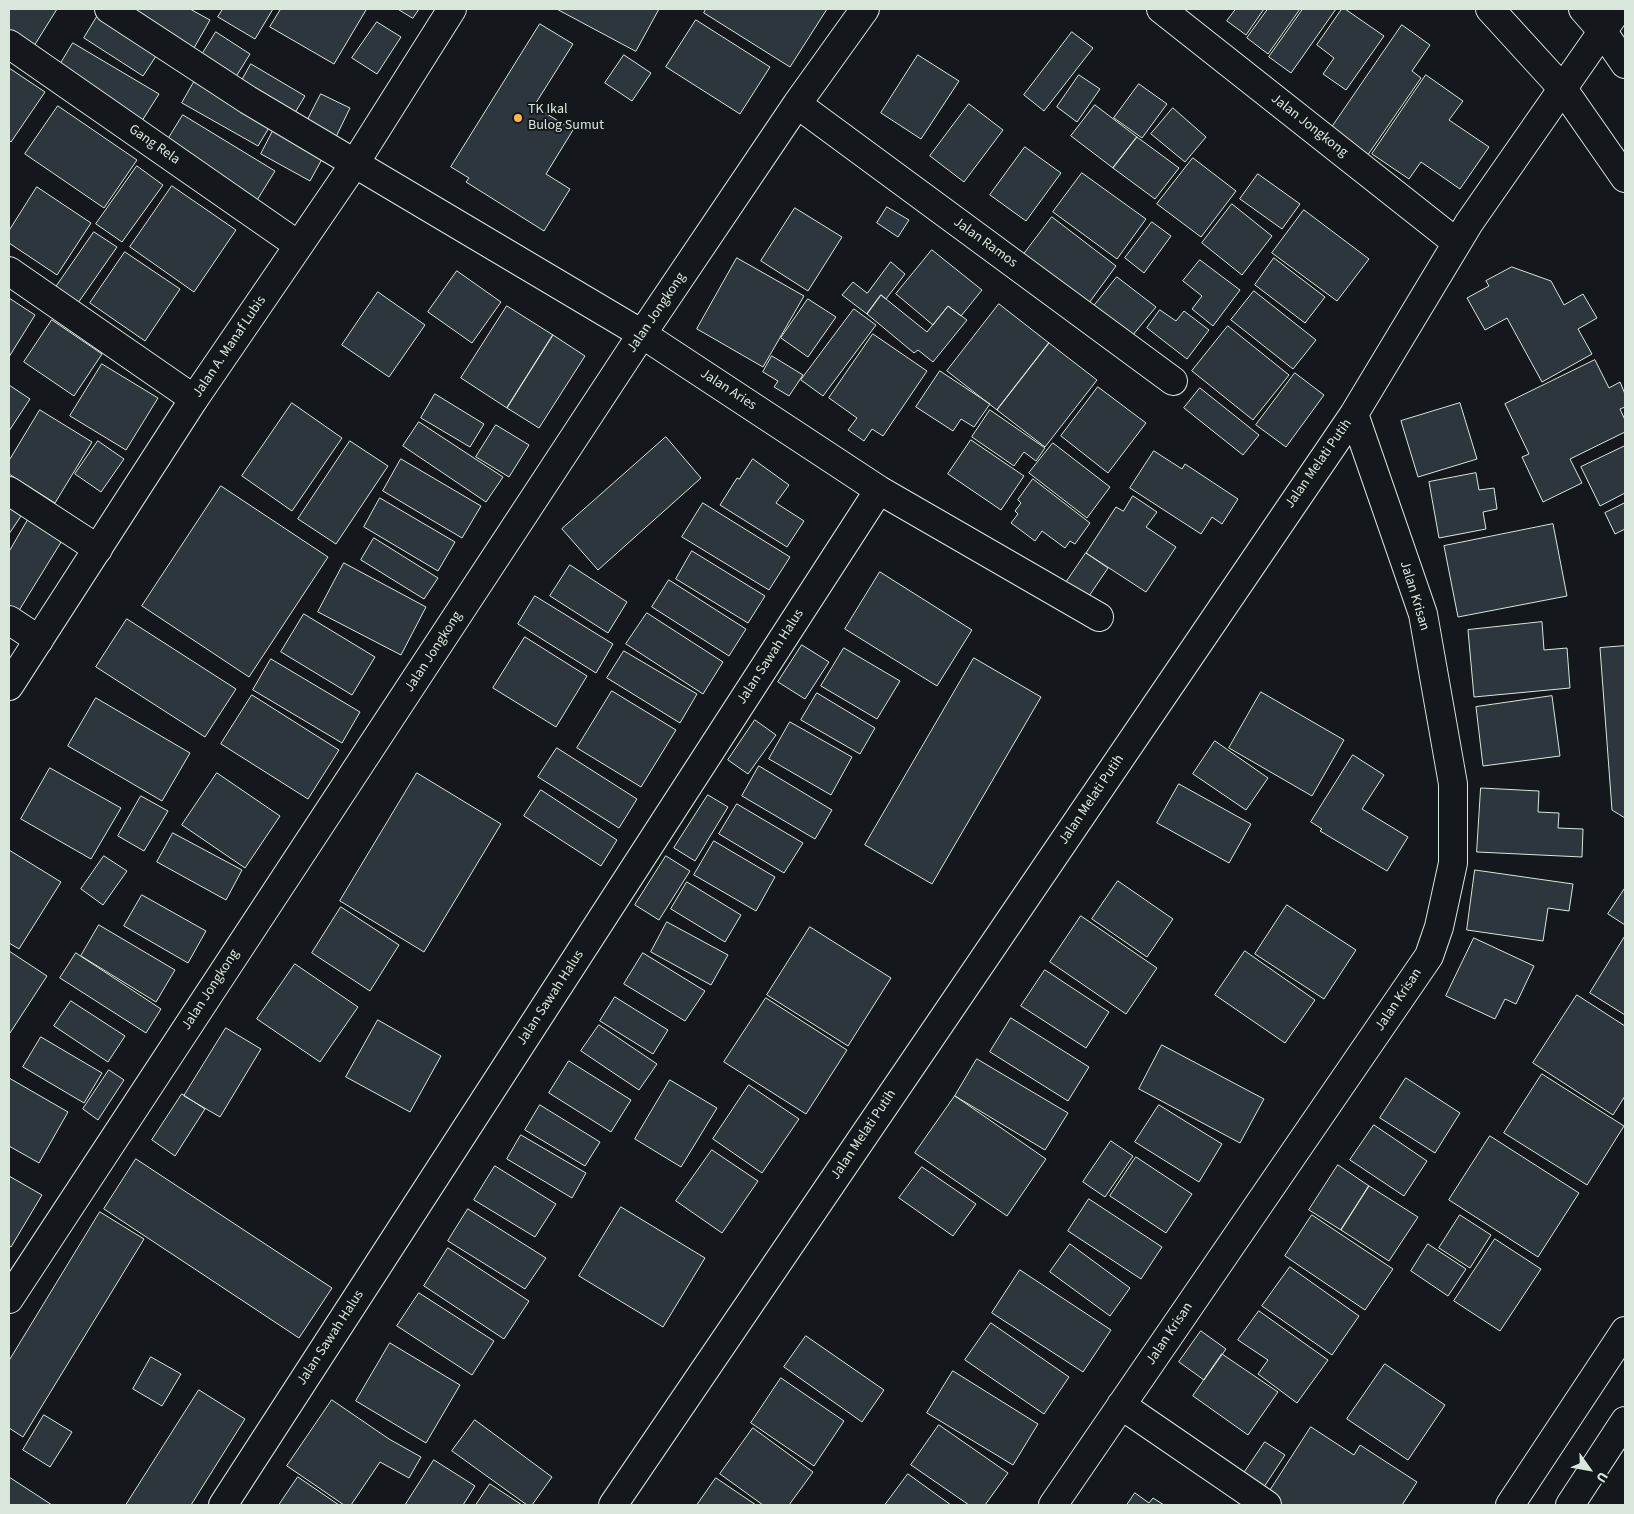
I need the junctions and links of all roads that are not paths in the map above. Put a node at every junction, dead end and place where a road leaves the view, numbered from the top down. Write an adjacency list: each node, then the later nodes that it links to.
1 (109, 9): 13 (street, Jalan Aries)
2 (452, 9): 13 (street, Jalan A. Manaf Lubis)
3 (865, 9): 12 (street, Jalan Jongkong)
4 (1161, 9): 15 (street, Jalan Jongkong)
5 (1490, 9): 11 (street)
6 (1583, 9): 8 (street)
7 (1618, 9): 8 (street, Jalan Melati Putih)
8 (1603, 32): 10 (street); 11 (street, Jalan Melati Putih)
9 (9, 44): 16 (street, Gang Rela)
10 (1625, 63)
11 (1563, 89): 14 (street); 15 (street, Jalan Melati Putih)
12 (797, 104): 18 (street, Jalan Jongkong); 19 (street, Jalan Ramos)
13 (356, 163): 16 (street, Jalan A. Manaf Lubis); 18 (street, Jalan Aries)
14 (1625, 178)
15 (1457, 243): 21 (street, Jalan Melati Putih)
16 (298, 245): 20 (street, Jalan A. Manaf Lubis)
17 (9, 271): 20 (street)
18 (642, 334): 22 (street, Jalan Aries); 29 (street, Jalan Jongkong)
19 (1173, 381)
20 (194, 399): 24 (street, Jalan A. Manaf Lubis)
21 (1354, 414): 31 (street, Jalan Krisan); 34 (street, Jalan Melati Putih)
22 (879, 490): 25 (street, Jalan Aries); 33 (street, Jalan Sawah Halus)
23 (9, 491): 24 (street)
24 (98, 549): 27 (street, Jalan A. Manaf Lubis)
25 (1099, 617)
26 (9, 620): 27 (street)
27 (39, 640): 28 (street, Jalan A. Manaf Lubis)
28 (9, 686)
29 (9, 1299)
30 (1625, 1331): 37 (street)
31 (1122, 1405): 35 (street, Jalan Krisan); 36 (street)
32 (1620, 1440): 38 (street)
33 (223, 1505)
34 (612, 1505)
35 (1053, 1505)
36 (1267, 1505)
37 (1510, 1505)
38 (1570, 1505)

